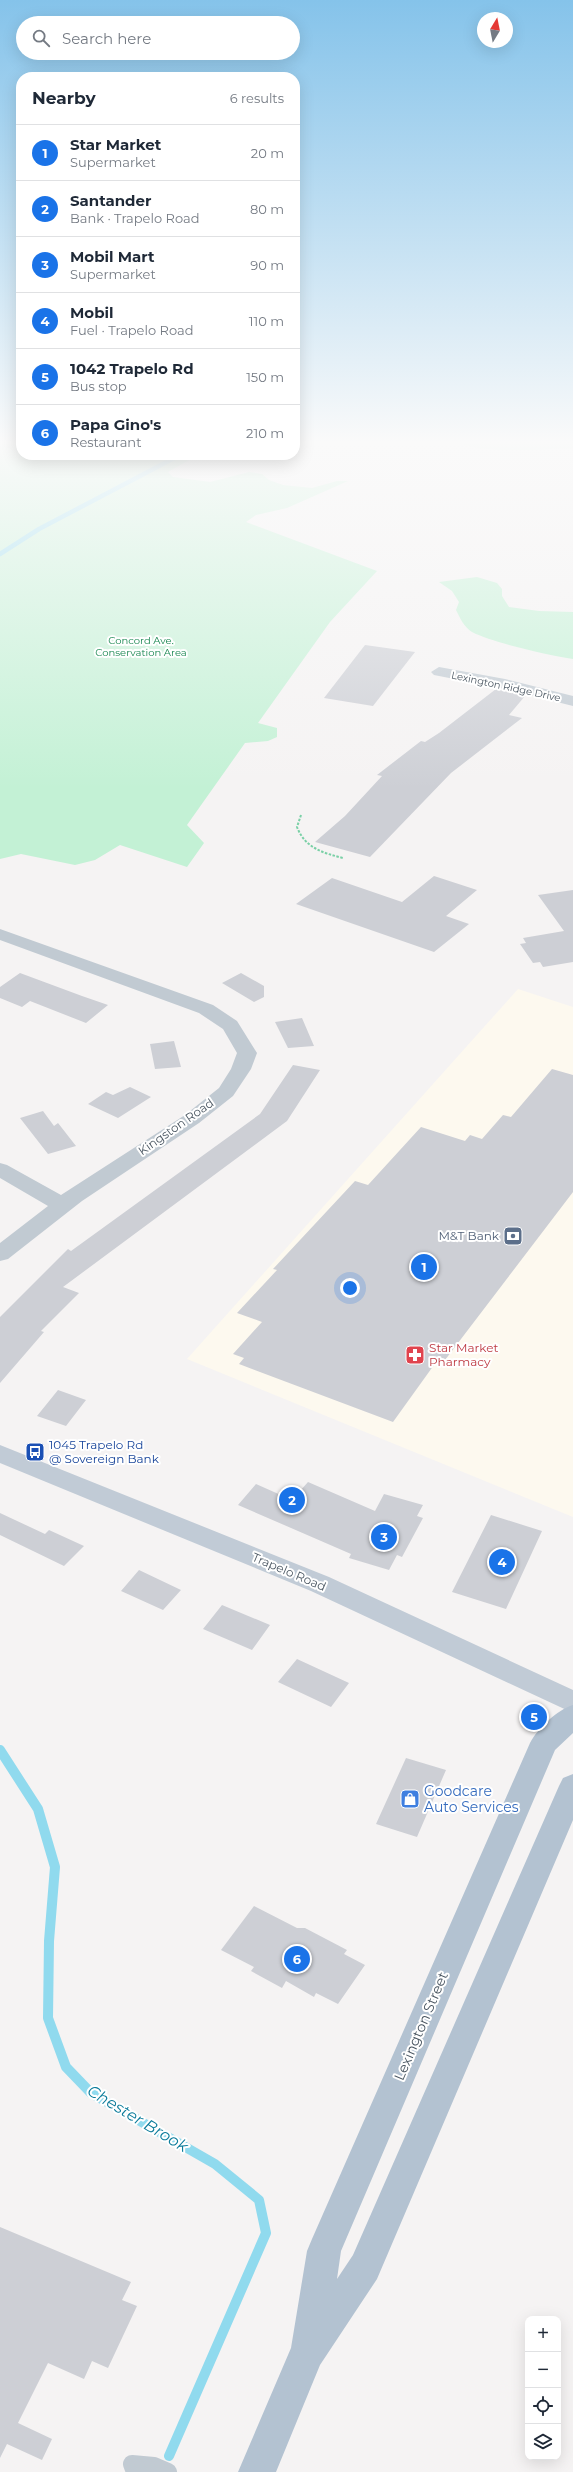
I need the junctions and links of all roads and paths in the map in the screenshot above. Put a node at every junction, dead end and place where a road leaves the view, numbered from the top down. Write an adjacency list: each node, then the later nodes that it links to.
1 (439, 672): 2 (street, Lexington Ridge Drive)
2 (573, 701)
3 (301, 815): 4 (path)
4 (343, 858)
5 (0, 934): 7 (street, Kingston Road)
6 (0, 1169): 7 (street)
7 (62, 1205): 8 (street, Kingston Road)
8 (0, 1254)
9 (0, 1453): 10 (main road, Trapelo Road)
10 (573, 1702)
11 (573, 1716): 14 (main road, Lexington Street)
12 (573, 1786): 13 (main road, Lexington Street)
13 (564, 1824): 14 (main road, Lexington Street)
14 (307, 2353): 17 (main road, Lexington Street)
15 (135, 2472): 16 (lane)
16 (168, 2472)
17 (256, 2472)

